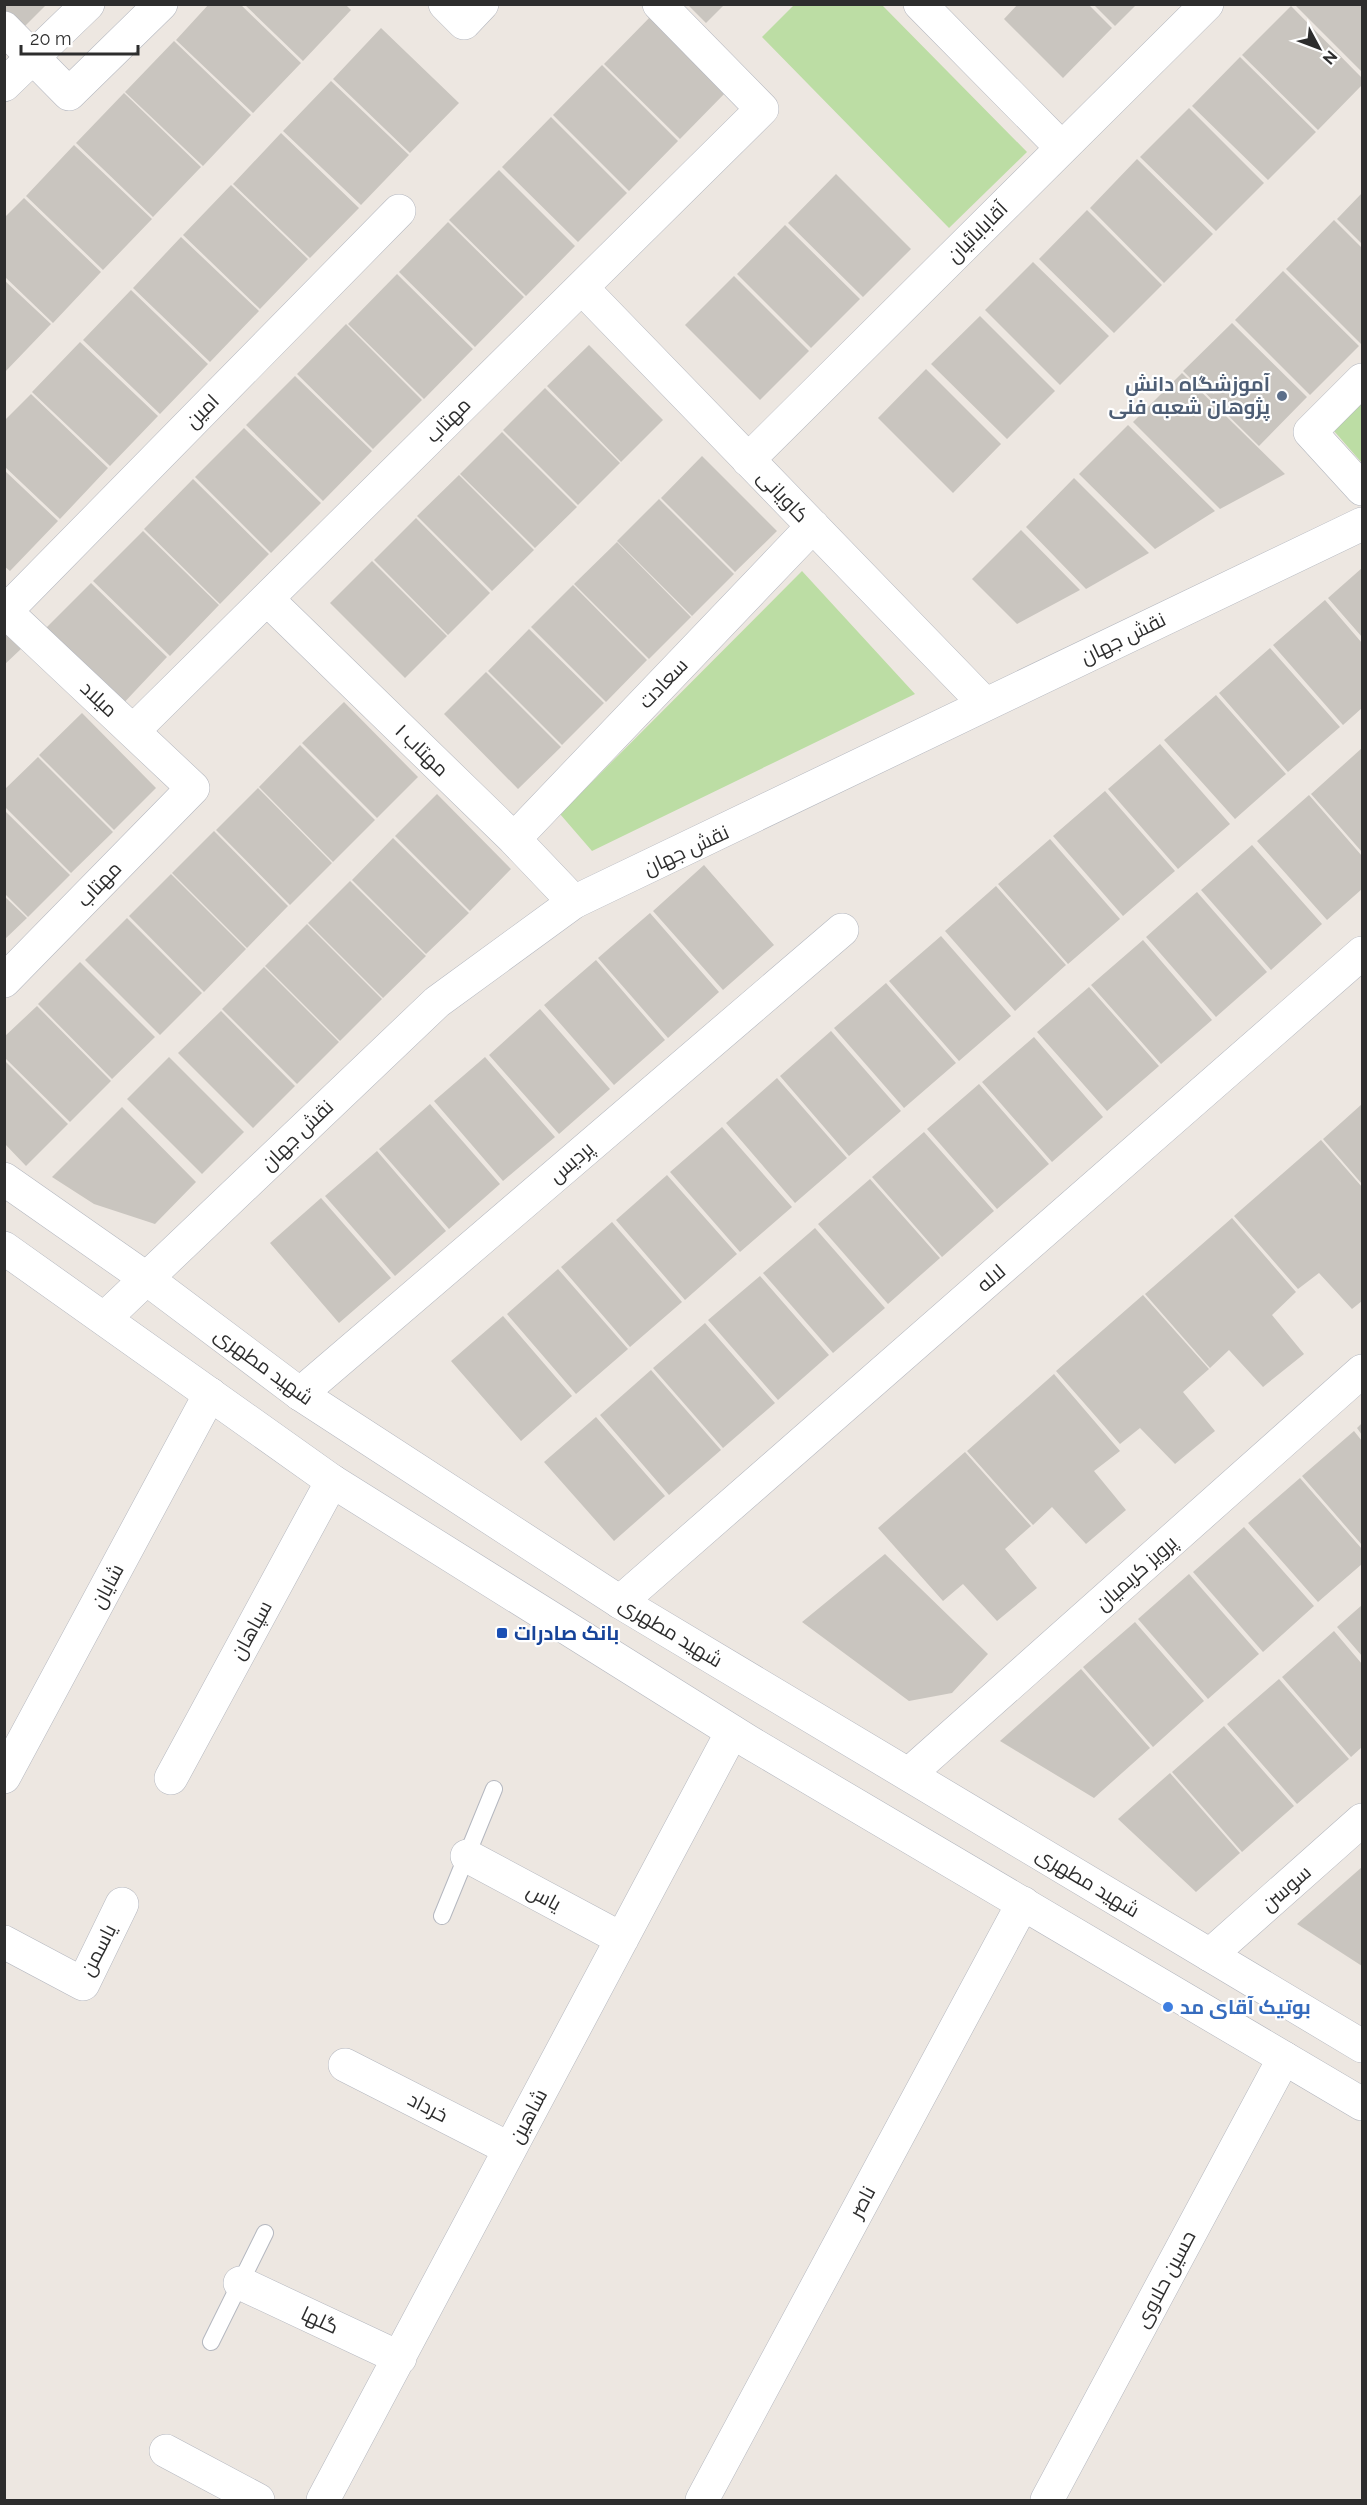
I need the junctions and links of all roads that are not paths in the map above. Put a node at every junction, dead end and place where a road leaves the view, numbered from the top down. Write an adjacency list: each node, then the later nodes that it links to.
1 (88, 4): 9 (street)
2 (161, 4): 9 (street)
3 (445, 4): 4 (street)
4 (482, 4)
5 (659, 4): 13 (street, مهتاب)
6 (1207, 4): 11 (street, آقابابائیان)
7 (932, 9): 11 (street)
8 (4, 28): 9 (street)
9 (33, 57): 10 (street)
10 (4, 85)
11 (1062, 148): 15 (street, آقابابائیان)
12 (399, 211): 20 (street, امین)
13 (582, 288): 15 (street, کاویانی); 19 (street, مهتاب)
14 (1362, 380): 16 (street)
15 (748, 460): 18 (street, کاویانی)
16 (1362, 489)
17 (1362, 524): 21 (street, نقش جهان)
18 (813, 526): 21 (street, کاویانی); 24 (street, سعادت)
19 (267, 599): 22 (street, مهتاب); 24 (street, مهتاب ۱)
20 (5, 610): 22 (street, میلاد)
21 (985, 704): 25 (street, نقش جهان)
22 (133, 731): 23 (street, میلاد)
23 (193, 788): 28 (street, مهتاب)
24 (514, 839): 25 (street, مهتاب ۱)
25 (574, 902): 31 (street, نقش جهان)
26 (842, 930): 35 (street, پردیس)
27 (1362, 953): 37 (street, لاله)
28 (4, 981)
29 (4, 1179): 31 (street, شهید مطهری)
30 (4, 1248): 32 (street)
31 (147, 1279): 32 (street, نقش جهان); 35 (street, شهید مطهری)
32 (105, 1318): 34 (street)
33 (1362, 1371): 39 (street, پرویز کریمیان)
34 (210, 1394): 36 (street); 40 (street, شایان)
35 (300, 1394): 37 (street, شهید مطهری)
36 (332, 1481): 38 (street); 41 (street, سپاهان)
37 (620, 1602): 39 (street, شهید مطهری)
38 (732, 1732): 46 (street); 48 (street, شاهین)
39 (909, 1774): 50 (street, شهید مطهری)
40 (4, 1777)
41 (171, 1778)
42 (494, 1789): 44 (lane)
43 (1362, 1820): 50 (street, سوسن)
44 (467, 1856): 47 (lane); 48 (street, یاس)
45 (122, 1904): 49 (street, یاسمن)
46 (1023, 1904): 52 (street); 64 (street, ناصر)
47 (442, 1916)
48 (622, 1939): 55 (street, شاهین)
49 (4, 1942)
50 (1210, 1955): 51 (street, شهید مطهری)
51 (1362, 2046)
52 (1284, 2058): 54 (street); 61 (street, حسین حلاوی)
53 (345, 2065): 55 (street, خرداد)
54 (1362, 2104)
55 (510, 2149): 59 (street, شاهین)
56 (265, 2233): 57 (lane)
57 (240, 2283): 58 (lane); 59 (street, گلها)
58 (211, 2342)
59 (400, 2358): 63 (street, شاهین)
60 (166, 2451): 62 (street)
61 (1054, 2498)
62 (258, 2500)
63 (323, 2500)
64 (702, 2500)

